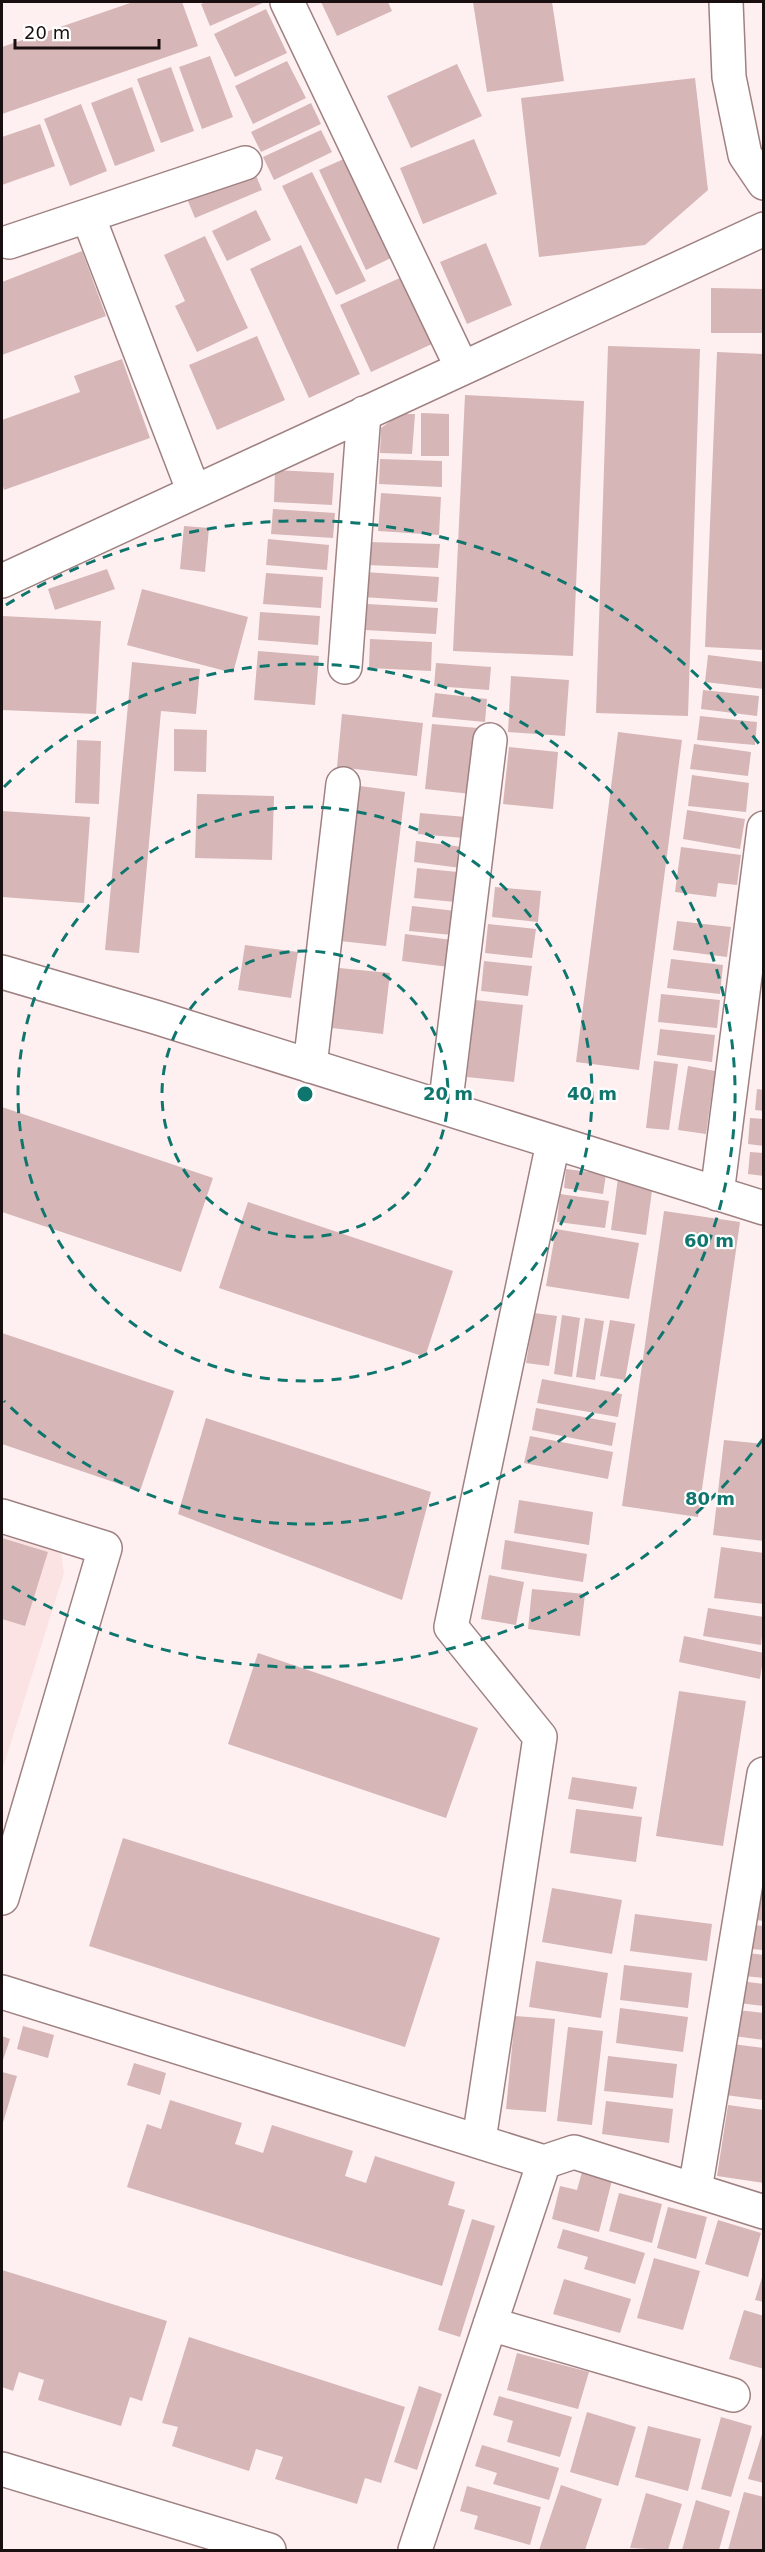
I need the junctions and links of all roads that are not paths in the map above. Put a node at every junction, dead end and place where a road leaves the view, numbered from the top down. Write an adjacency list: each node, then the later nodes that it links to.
1 (287, 2): 8 (street)
2 (726, 2): 4 (street)
3 (245, 163): 5 (street)
4 (764, 183)
5 (88, 216): 7 (street); 10 (street)
6 (764, 229): 8 (street)
7 (9, 242)
8 (462, 368): 9 (street)
9 (364, 413): 10 (street); 12 (street)
10 (194, 492): 11 (street)
11 (2, 581)
12 (345, 667)
13 (490, 740): 18 (street)
14 (343, 784): 17 (street)
15 (764, 828): 20 (street)
16 (2, 972): 17 (street)
17 (310, 1066): 18 (street)
18 (445, 1108): 19 (street)
19 (553, 1143): 20 (street); 26 (street)
20 (717, 1194): 21 (street)
21 (764, 1208)
22 (2, 1516): 24 (street)
23 (764, 1774): 28 (street)
24 (2, 1898)
25 (2, 1992): 26 (street)
26 (479, 2140): 27 (street)
27 (544, 2162): 28 (street); 30 (street)
28 (695, 2190): 29 (street)
29 (764, 2212)
30 (490, 2324): 31 (street); 34 (street)
31 (733, 2396)
32 (2, 2469): 33 (street)
33 (269, 2550)
34 (415, 2550)

